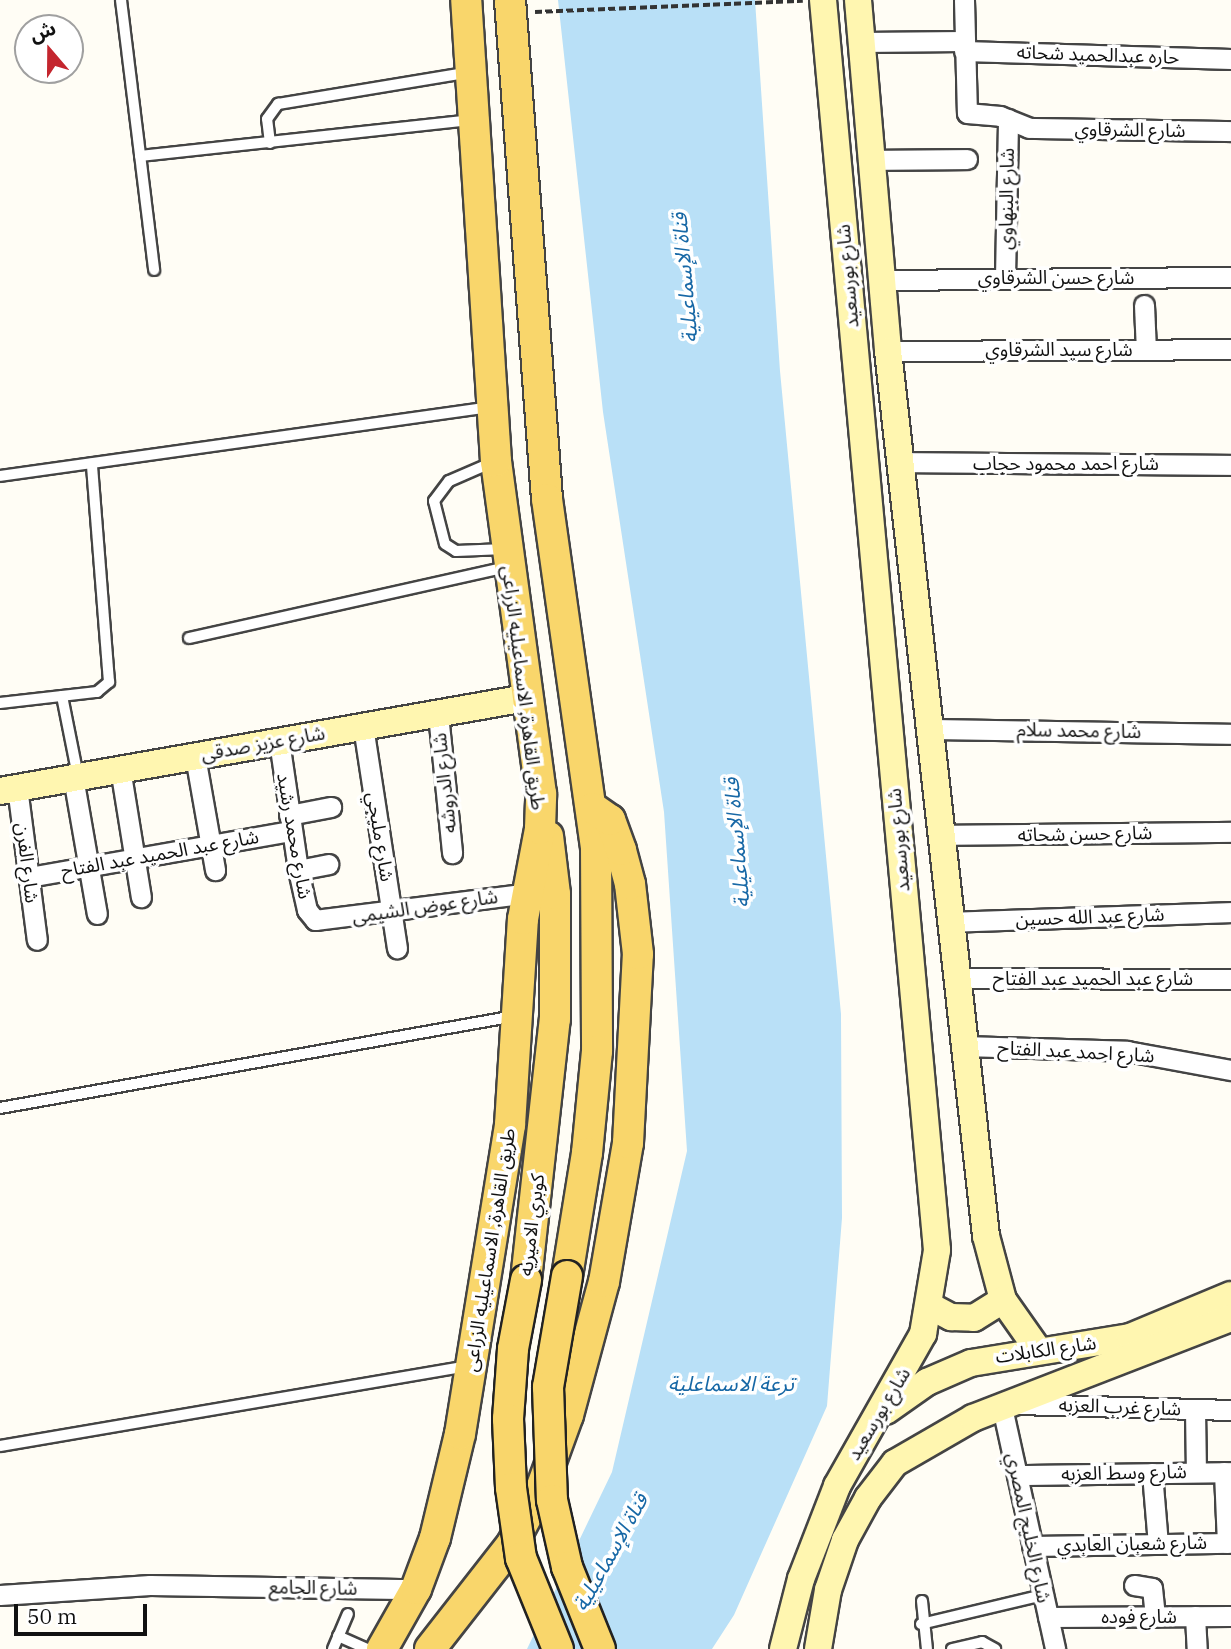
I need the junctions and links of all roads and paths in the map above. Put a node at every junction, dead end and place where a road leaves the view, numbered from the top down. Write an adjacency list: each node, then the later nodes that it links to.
1 (121, 0): 16 (lane)
2 (466, 0): 11 (main road, طريق القاهرة, الاسماعيليه الزراعى)
3 (510, 0): 27 (main road)
4 (823, 0): 7 (path); 80 (main road, شارع بورسعيد)
5 (858, 0): 8 (main road, شارع بورسعيد)
6 (964, 0): 9 (street)
7 (538, 12)
8 (861, 42): 9 (street, حاره عبدالحميد شحاته); 18 (main road, شارع بورسعيد)
9 (964, 46): 10 (street, حاره عبدالحميد شحاته); 12 (street)
10 (1231, 59)
11 (470, 72): 13 (main road, طريق القاهرة, الاسماعيليه الزراعى); 15 (lane)
12 (1009, 119): 14 (street, شارع الشرقاوي); 21 (street, شارع البنهاوي)
13 (474, 120): 15 (lane); 28 (main road, طريق القاهرة, الاسماعيليه الزراعى)
14 (1231, 131)
15 (270, 143): 16 (lane)
16 (140, 156): 19 (lane)
17 (967, 159): 18 (street)
18 (871, 160): 22 (main road, شارع بورسعيد)
19 (154, 270)
20 (1231, 276): 21 (street, شارع حسن الشرقاوي)
21 (1005, 278): 22 (street, شارع حسن الشرقاوي)
22 (881, 279): 26 (main road, شارع بورسعيد)
23 (1144, 305): 25 (street)
24 (1231, 349): 25 (street, شارع سيد الشرقاوي)
25 (1146, 350): 26 (street, شارع سيد الشرقاوي)
26 (888, 351): 30 (main road, شارع بورسعيد)
27 (540, 402): 28 (main road); 32 (main road)
28 (494, 407): 29 (main road, طريق القاهرة, الاسماعيليه الزراعى); 31 (lane)
29 (496, 461): 32 (main road); 35 (main road, طريق القاهرة, الاسماعيليه الزراعى); 35 (lane)
30 (900, 462): 33 (street, شارع احمد محمود حجاب); 42 (main road, شارع بورسعيد)
31 (92, 464): 34 (lane); 37 (lane)
32 (545, 464): 51 (main road)
33 (1231, 465)
34 (0, 476)
35 (506, 558): 36 (lane); 38 (main road, طريق القاهرة, الاسماعيليه الزراعى)
36 (189, 638)
37 (62, 696): 39 (lane); 47 (lane)
38 (526, 698): 40 (main road, شارع عزيز صدقى); 49 (main road, طريق القاهرة, الاسماعيليه الزراعى)
39 (0, 703)
40 (438, 714): 41 (main road, شارع عزيز صدقى); 56 (street, شارع الدروشه)
41 (363, 726): 44 (main road, شارع عزيز صدقى); 65 (street, شارع مليجي)
42 (927, 729): 43 (street, شارع محمد سلام); 54 (main road, شارع بورسعيد)
43 (1231, 734)
44 (279, 741): 45 (main road, شارع عزيز صدقى); 52 (street, شارع محمد رشيد)
45 (195, 756): 46 (main road, شارع عزيز صدقى); 55 (street)
46 (120, 768): 47 (main road, شارع عزيز صدقى); 57 (street)
47 (75, 776): 48 (main road, شارع عزيز صدقى); 59 (street)
48 (9, 789): 62 (street, شارع الفرن)
49 (541, 794): 63 (main road, طريق القاهرة, الاسماعيليه الزراعى); 112 (main road, كوبري الاميريه, bridge)
50 (331, 807): 52 (street, شارع عبد الحميد عبد الفتاح)
51 (593, 808): 111 (main road); 113 (main road, bridge)
52 (290, 823): 55 (street, شارع عبد الحميد عبد الفتاح); 61 (street, شارع محمد رشيد)
53 (1231, 832): 54 (street, شارع حسن شحاته)
54 (939, 835): 69 (main road, شارع بورسعيد)
55 (211, 845): 57 (street, شارع عبد الحميد عبد الفتاح); 60 (street)
56 (453, 853)
57 (135, 859): 59 (street, شارع عبد الحميد عبد الفتاح); 64 (street)
58 (328, 864): 61 (street)
59 (89, 867): 62 (street, شارع عبد الحميد عبد الفتاح); 67 (street)
60 (215, 870)
61 (298, 870): 68 (street, شارع محمد رشيد)
62 (29, 877): 70 (street, شارع الفرن)
63 (528, 893): 65 (street, شارع عوض الشيمى); 74 (main road, طريق القاهرة, الاسماعيليه الزراعى)
64 (141, 897)
65 (391, 912): 68 (street, شارع عوض الشيمى); 71 (street, شارع مليجي)
66 (1231, 912): 69 (street, شارع عبد الله حسين)
67 (97, 914)
68 (322, 921)
69 (949, 922): 72 (main road, شارع بورسعيد)
70 (37, 940)
71 (397, 948)
72 (955, 978): 73 (street, شارع عبد الحميد عبد الفتاح); 75 (main road, شارع بورسعيد)
73 (1231, 979)
74 (519, 1015): 77 (lane); 83 (main road, طريق القاهرة, الاسماعيليه الزراعى)
75 (963, 1046): 76 (street, شارع احمد عبد الفتاح); 79 (main road, شارع بورسعيد)
76 (1231, 1070)
77 (0, 1108)
78 (1231, 1295): 82 (main road, شارع الكابلات)
79 (1003, 1300): 80 (main road); 82 (main road, شارع بورسعيد)
80 (930, 1306): 87 (main road, شارع بورسعيد)
81 (1231, 1318): 84 (main road, شارع الكابلات)
82 (1039, 1351): 87 (main road, شارع الكابلات)
83 (472, 1365): 88 (lane); 97 (main road, طريق القاهرة, الاسماعيليه الزراعى)
84 (1006, 1406): 85 (street, شارع غرب العزبه); 92 (street, شارع الخليج المصري); 115 (main road, شارع الكابلات)
85 (1195, 1410): 86 (street, شارع غرب العزبه); 89 (street)
86 (1231, 1410)
87 (872, 1424): 114 (main road, شارع بورسعيد)
88 (0, 1446)
89 (1196, 1472): 90 (street, شارع وسط العزبه); 91 (street, شارع وسط العزبه)
90 (1227, 1472): 93 (street)
91 (1152, 1473): 92 (street, شارع وسط العزبه); 94 (street)
92 (1017, 1475): 95 (street, شارع الخليج المصري)
93 (1229, 1543): 94 (street, شارع شعبان العابدي)
94 (1158, 1544): 95 (street, شارع شعبان العابدي)
95 (1032, 1545): 99 (street, شارع الخليج المصري)
96 (1134, 1584): 105 (street)
97 (416, 1589): 98 (street, شارع الجامع); 110 (main road, طريق القاهرة, الاسماعيليه الزراعى)
98 (0, 1595)
99 (1043, 1595): 104 (street, شارع الخليج المصري); 106 (lane)
100 (922, 1601): 106 (lane)
101 (348, 1614): 107 (lane)
102 (1195, 1616): 103 (street, شارع فوده); 105 (street, شارع فوده); 120 (street)
103 (1231, 1616)
104 (1048, 1617): 105 (street, شارع فوده); 119 (street, شارع الخليج المصري)
105 (1154, 1617)
106 (921, 1624): 116 (lane)
107 (338, 1636): 108 (lane); 109 (lane)
108 (333, 1649)
109 (366, 1649)
110 (382, 1649)
111 (430, 1649)
112 (558, 1649)
113 (600, 1649)
114 (783, 1649)
115 (818, 1649)
116 (927, 1649)
117 (952, 1649): 118 (lane)
118 (995, 1649)
119 (1055, 1649)
120 (1197, 1649)

